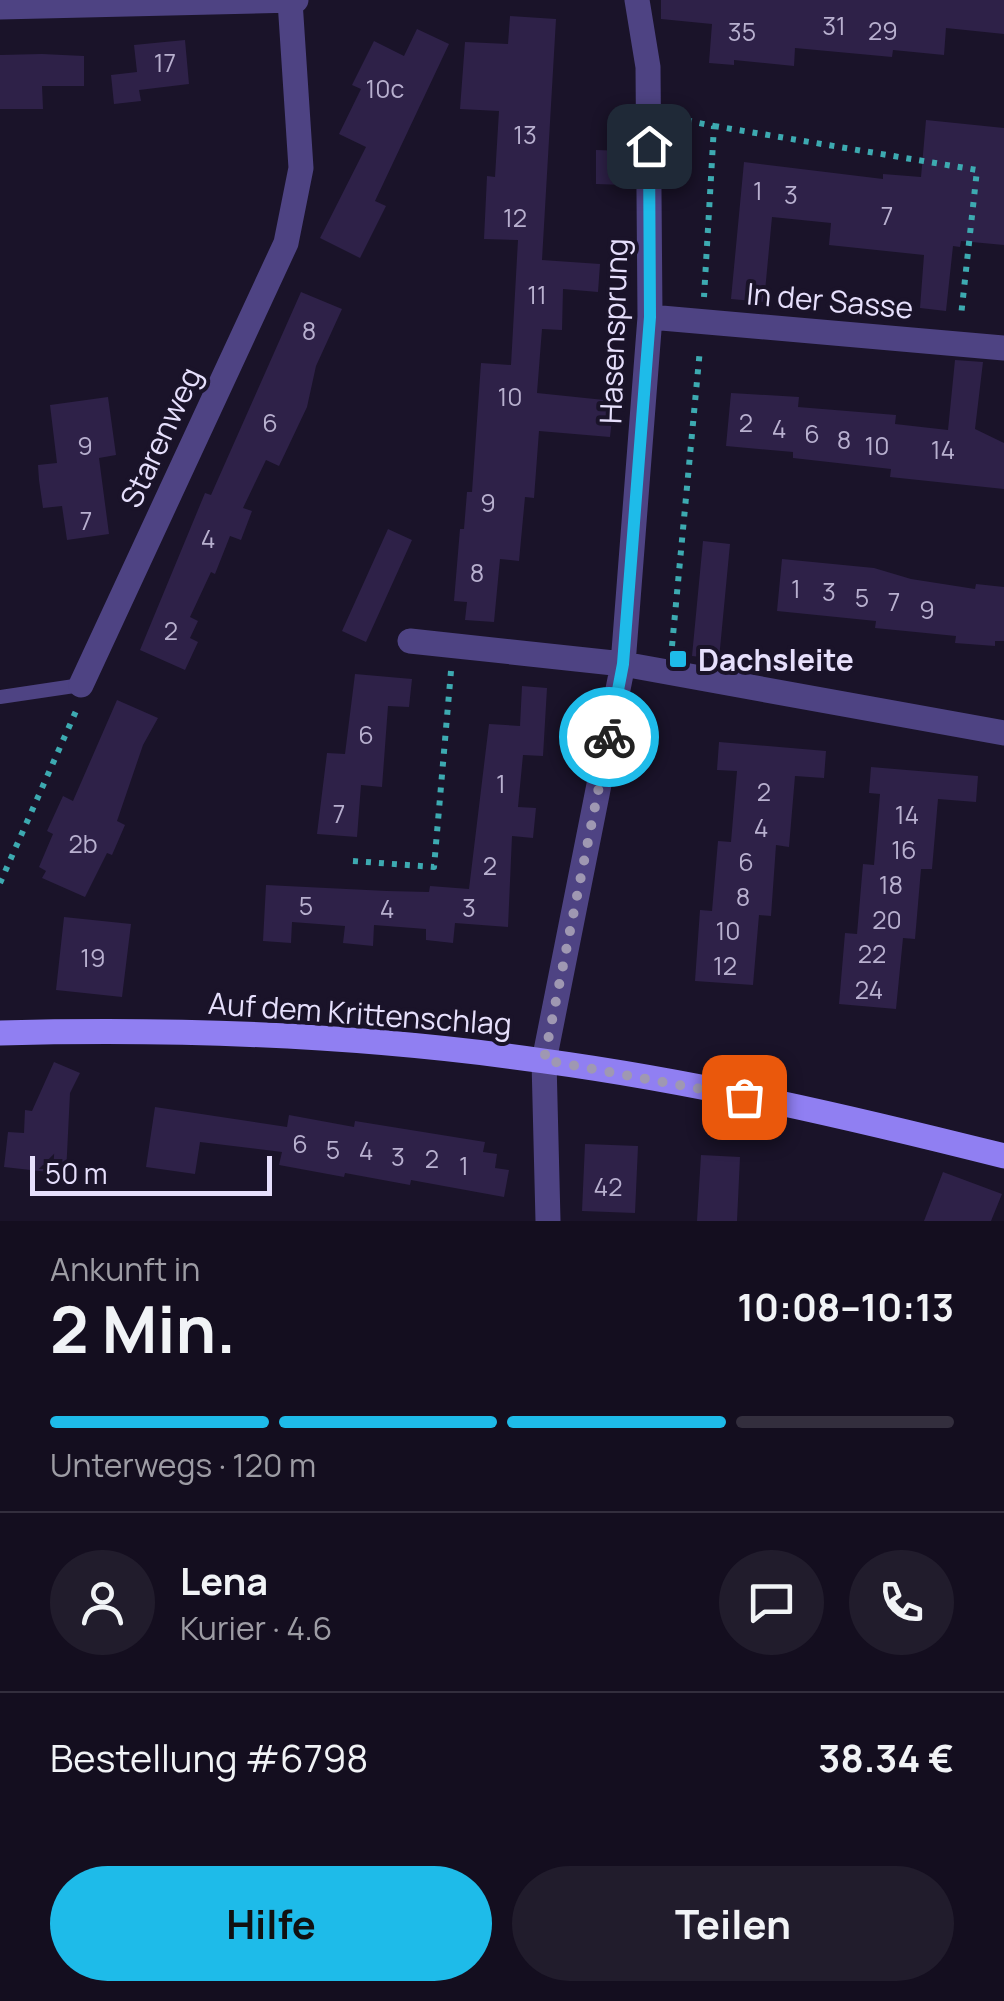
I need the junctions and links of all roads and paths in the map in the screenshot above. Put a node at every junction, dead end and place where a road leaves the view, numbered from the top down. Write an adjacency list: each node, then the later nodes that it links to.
1 (293, 0): 3 (street, Starenweg); 14 (street, Starenweg)
2 (637, 0): 4 (street, Hasensprung)
3 (0, 7)
4 (648, 112): 5 (path); 6 (street, Hasensprung)
5 (714, 126): 7 (path); 8 (path)
6 (650, 317): 7 (street, In der Sasse); 12 (street, Hasensprung)
7 (703, 321): 8 (street, In der Sasse); 13 (path)
8 (958, 344): 9 (street, In der Sasse)
9 (1004, 348)
10 (410, 640): 11 (street)
11 (453, 645): 12 (street); 17 (path)
12 (623, 664): 13 (street); 20 (street, Hasensprung)
13 (669, 673): 16 (street)
14 (81, 686): 15 (lane); 18 (path)
15 (0, 697)
16 (1004, 733)
17 (353, 862)
18 (0, 882)
19 (0, 1033): 20 (street, Auf dem Krittenschlag)
20 (544, 1060): 21 (street, Auf dem Krittenschlag); 22 (street, Hasensprung)
21 (1004, 1156)
22 (548, 1221)

